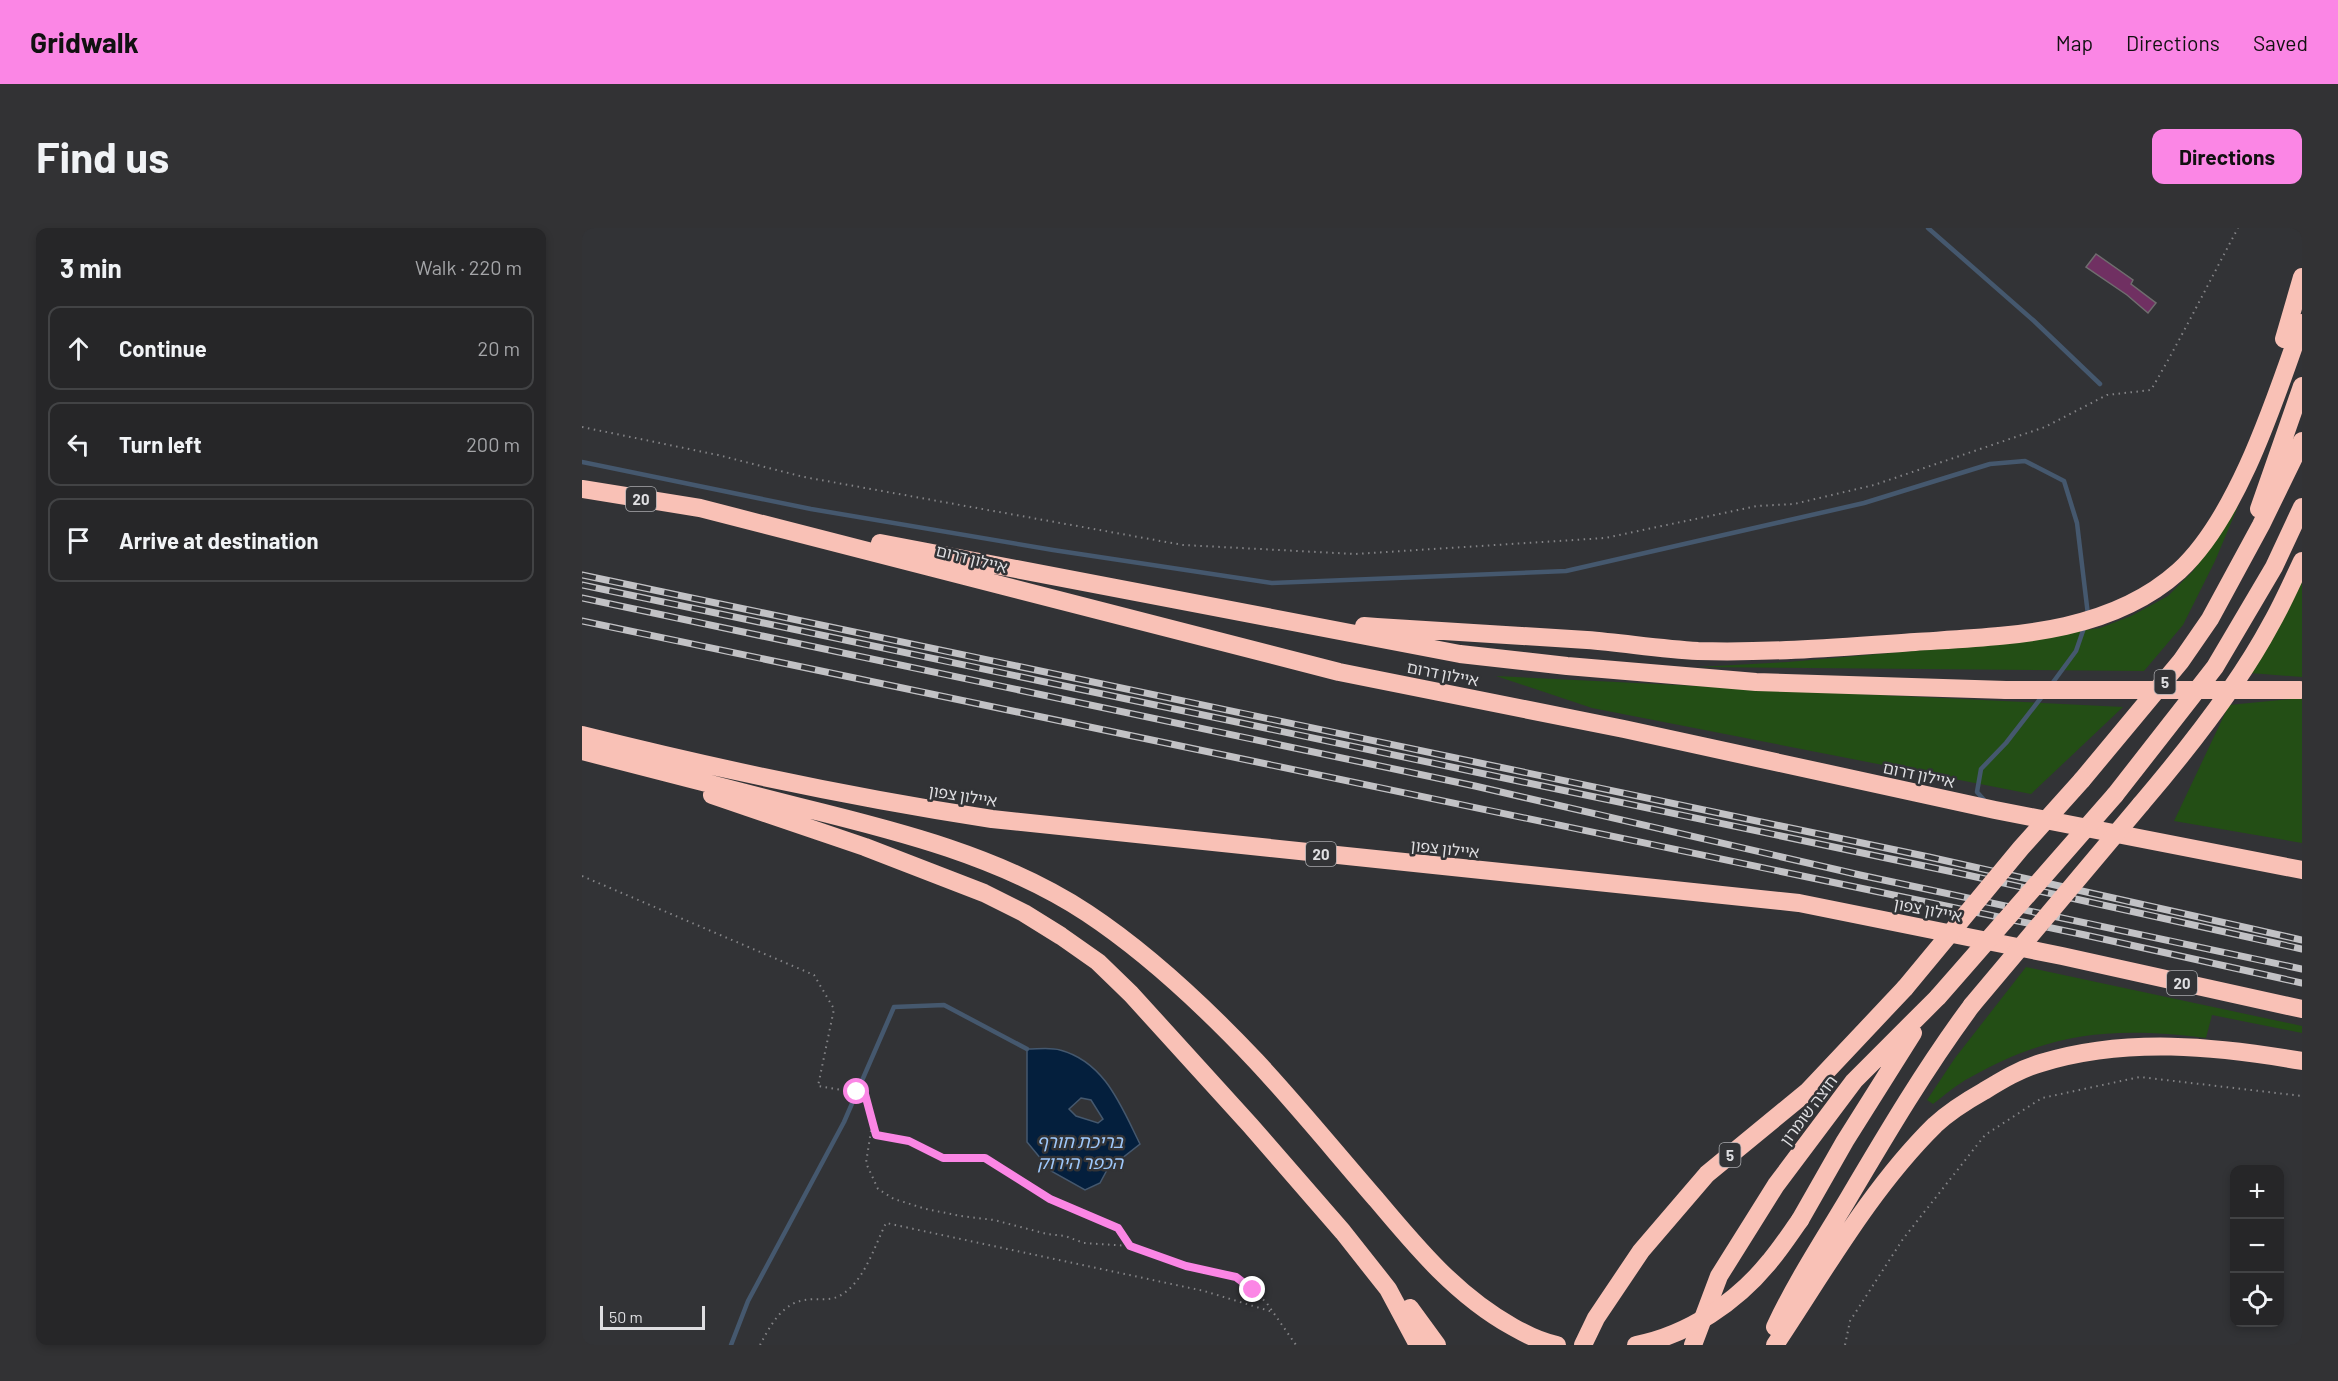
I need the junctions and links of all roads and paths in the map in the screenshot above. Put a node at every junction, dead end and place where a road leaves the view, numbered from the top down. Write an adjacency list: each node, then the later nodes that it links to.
1 (2238, 228): 5 (path)
2 (2302, 277): 7 (highway)
3 (2302, 323): 7 (highway)
4 (2302, 386): 12 (highway)
5 (582, 427)
6 (2302, 441): 12 (highway)
7 (2241, 479): 13 (highway)
8 (582, 489): 10 (highway, איילון דרום / 20)
9 (2302, 507): 19 (highway, חוצה שומרון / 5, bridge)
10 (700, 508): 13 (highway); 17 (highway, איילון דרום / 20)
11 (2302, 561): 35 (highway, bridge)
12 (2235, 574): 32 (highway, 5, bridge)
13 (1285, 621): 14 (highway, bridge)
14 (2301, 690)
15 (582, 735): 20 (highway, איילון צפון / 20)
16 (582, 752): 24 (highway); 31 (highway)
17 (2302, 870)
18 (582, 876): 23 (path)
19 (1935, 1000): 33 (highway, bridge); 34 (highway, חוצה שומרון / 5)
20 (2302, 1010)
21 (2302, 1061): 36 (highway)
22 (2302, 1096): 37 (path)
23 (873, 1118): 25 (path); 25 (path)
24 (1327, 1214): 29 (highway); 30 (highway)
25 (1130, 1246): 26 (path)
26 (1273, 1312): 27 (path); 28 (path)
27 (760, 1345)
28 (1296, 1345)
29 (1418, 1345)
30 (1437, 1345)
31 (1557, 1345)
32 (1583, 1345)
33 (1636, 1345)
34 (1693, 1345)
35 (1767, 1345)
36 (1775, 1345)
37 (1845, 1345)

